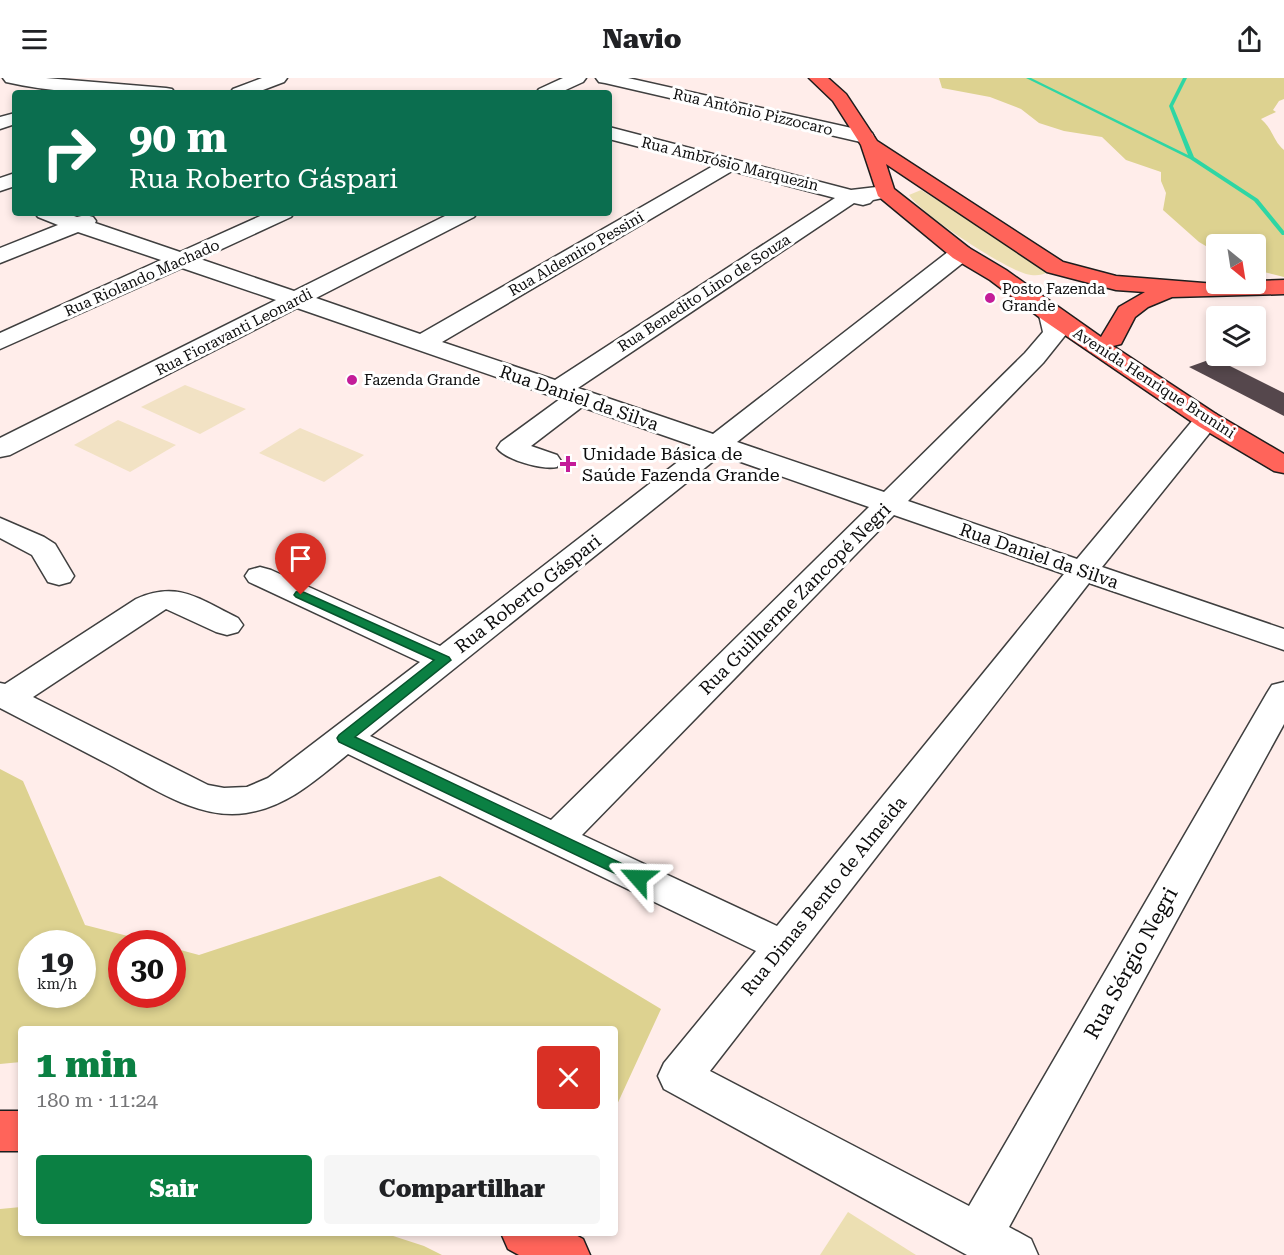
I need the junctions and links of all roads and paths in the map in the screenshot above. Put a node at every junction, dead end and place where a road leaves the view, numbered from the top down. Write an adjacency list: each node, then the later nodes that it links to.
1 (12, 78): 6 (street)
2 (278, 78): 7 (street)
3 (577, 78): 8 (street)
4 (605, 78): 10 (street, Rua Antônio Pizzocaro)
5 (819, 78): 10 (main road, Avenida Henrique Brunini)
6 (93, 90)
7 (247, 90)
8 (551, 90)
9 (612, 136): 11 (street, Rua Ambrósio Marquezin)
10 (867, 141): 12 (main road, Avenida Henrique Brunini); 14 (main road, Avenida Henrique Brunini)
11 (730, 164): 13 (street, Rua Ambrósio Marquezin); 33 (street, Rua Aldemiro Pessini)
12 (885, 192): 13 (street); 14 (main road); 15 (main road, Avenida Henrique Brunini)
13 (851, 196): 15 (street, Rua Ambrósio Marquezin); 35 (street, Rua Benedito Lino de Souza)
14 (951, 198): 25 (main road, Avenida Henrique Brunini)
15 (911, 214): 21 (main road, Avenida Henrique Brunini)
16 (54, 216): 20 (street, Rua Daniel da Silva)
17 (97, 216): 20 (street)
18 (277, 216): 23 (street, Rua Riolando Machado)
19 (461, 216): 29 (street, Rua Fioravanti Leonardi)
20 (78, 224): 22 (street); 23 (street, Rua Daniel da Silva)
21 (961, 253): 24 (main road, Avenida Henrique Brunini); 37 (street, Rua Roberto Gáspari)
22 (0, 256)
23 (181, 260): 29 (street, Rua Daniel da Silva); 32 (street, Rua Riolando Machado)
24 (998, 275): 25 (main road, Avenida Henrique Brunini); 30 (main road, Avenida Henrique Brunini)
25 (1053, 277): 27 (main road); 28 (main road); 31 (main road, Avenida Henrique Brunini)
26 (1284, 287): 27 (main road)
27 (1193, 288): 28 (main road)
28 (1169, 290): 31 (main road)
29 (297, 300): 33 (street, Rua Daniel da Silva); 39 (street, Rua Fioravanti Leonardi)
30 (1050, 315): 31 (main road, Avenida Henrique Brunini); 34 (street, Rua Guilherme Zancopé Negri)
31 (1103, 341): 34 (street, Rua Guilherme Zancopé Negri); 36 (main road, Avenida Henrique Brunini); 38 (main road, Avenida Henrique Brunini)
32 (0, 342)
33 (423, 344): 35 (street, Rua Daniel da Silva)
34 (1034, 358): 42 (street, Rua Guilherme Zancopé Negri)
35 (567, 394): 37 (street, Rua Daniel da Silva); 40 (street, Rua Benedito Lino de Souza)
36 (1207, 420): 41 (main road, Avenida Henrique Brunini); 44 (street, Rua Dimas Bento de Almeida)
37 (716, 445): 42 (street, Rua Daniel da Silva); 49 (street, Rua Roberto Gáspari)
38 (1284, 445)
39 (0, 449)
40 (547, 461)
41 (1284, 465)
42 (890, 505): 44 (street, Rua Daniel da Silva); 53 (street, Rua Guilherme Zancopé Negri)
43 (0, 527): 45 (street)
44 (1083, 571): 48 (street, Rua Daniel da Silva); 54 (street, Rua Dimas Bento de Almeida)
45 (59, 576)
46 (260, 576): 49 (street)
47 (227, 625): 51 (street)
48 (1284, 640)
49 (444, 660): 52 (street, Rua Roberto Gáspari)
50 (1284, 693): 57 (street, Rua Sérgio Negri)
51 (4, 696): 52 (street, Rua Roberto Gáspari)
52 (344, 738): 53 (street)
53 (555, 838): 54 (street)
54 (784, 947): 57 (street, Rua Dimas Bento de Almeida)
55 (0, 1131): 56 (main road)
56 (18, 1131)
57 (979, 1234): 60 (street, Rua Dimas Bento de Almeida)
58 (531, 1236): 59 (main road)
59 (566, 1255)
60 (1014, 1255)

